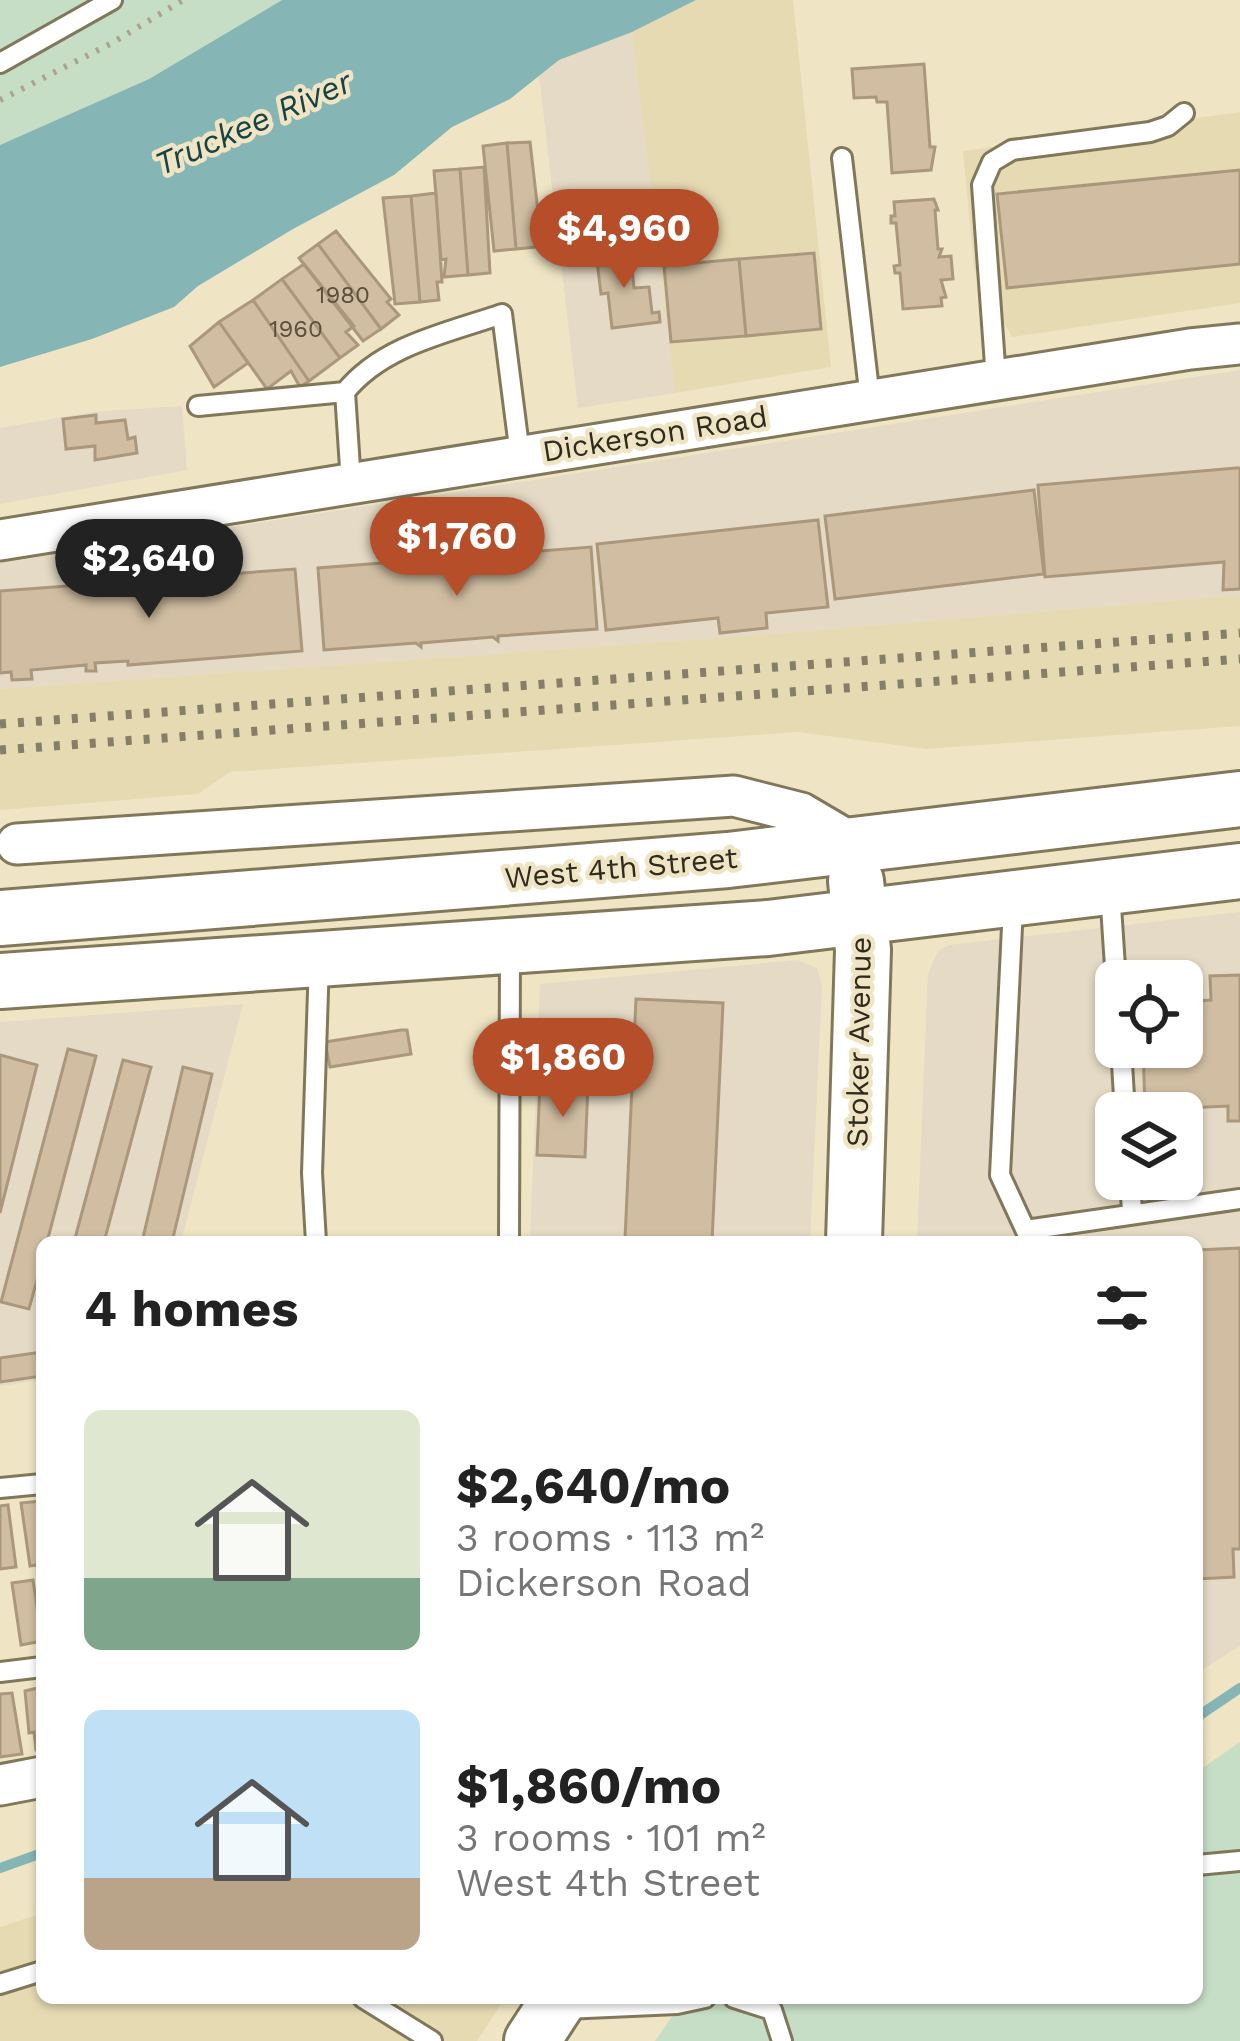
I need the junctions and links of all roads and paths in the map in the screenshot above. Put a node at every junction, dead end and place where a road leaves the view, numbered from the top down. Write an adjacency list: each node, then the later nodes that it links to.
1 (112, 0): 3 (lane)
2 (183, 0): 4 (path)
3 (0, 63)
4 (0, 100)
5 (1184, 113): 8 (lane)
6 (842, 158): 10 (lane)
7 (1240, 344): 8 (street, Dickerson Road)
8 (997, 379): 10 (street, Dickerson Road)
9 (345, 392): 11 (lane); 12 (lane); 13 (lane)
10 (870, 399): 12 (street, Dickerson Road)
11 (198, 406)
12 (520, 455): 13 (street, Dickerson Road)
13 (351, 483): 14 (street, Dickerson Road)
14 (0, 540)
15 (1240, 799): 16 (main road, West 4th Street)
16 (852, 843): 17 (street); 21 (main road, Stoker Avenue); 22 (main road, West 4th Street)
17 (17, 844)
18 (1240, 871): 19 (main road)
19 (1109, 886): 20 (main road); 25 (lane)
20 (1014, 898): 21 (main road); 33 (lane)
21 (861, 916): 23 (main road); 32 (main road, Stoker Avenue)
22 (0, 918)
23 (510, 944): 24 (main road); 31 (lane)
24 (319, 957): 26 (main road); 30 (lane)
25 (1114, 960)
26 (0, 981)
27 (1240, 1199): 29 (lane)
28 (1131, 1200): 29 (lane)
29 (1132, 1212): 33 (lane)
30 (316, 1236)
31 (508, 1236)
32 (854, 1236)
33 (1028, 1236)
34 (36, 1485): 35 (lane)
35 (0, 1488)
36 (36, 1668): 37 (lane)
37 (0, 1672)
38 (36, 1778): 39 (street)
39 (0, 1785)
40 (1240, 1861): 41 (lane)
41 (1203, 1864)
42 (36, 1973): 43 (lane)
43 (0, 1984)
44 (373, 2004): 48 (lane)
45 (676, 2004): 47 (lane)
46 (753, 2004): 49 (lane)
47 (548, 2016)
48 (432, 2041)
49 (782, 2041)

